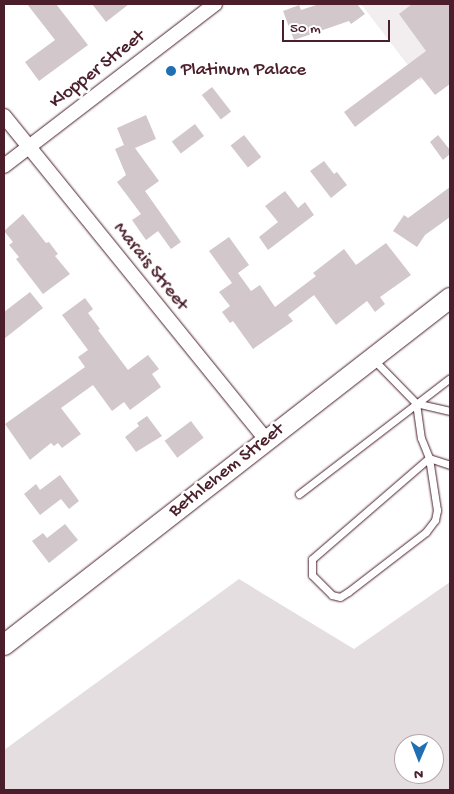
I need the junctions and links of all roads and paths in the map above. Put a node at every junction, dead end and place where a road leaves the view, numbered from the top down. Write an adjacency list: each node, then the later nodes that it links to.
1 (215, 4): 3 (street, Klopper Street)
2 (4, 116): 3 (street, Marais Street)
3 (28, 147): 4 (street, Klopper Street); 10 (street, Marais Street)
4 (4, 166)
5 (450, 298): 6 (main road, Bethlehem Street)
6 (373, 358): 8 (lane); 10 (main road, Bethlehem Street)
7 (450, 378): 8 (lane)
8 (416, 403): 9 (lane); 11 (lane); 13 (lane)
9 (450, 411)
10 (267, 441): 14 (main road, Bethlehem Street)
11 (428, 458): 11 (lane); 12 (lane)
12 (450, 466)
13 (299, 494)
14 (4, 645)

